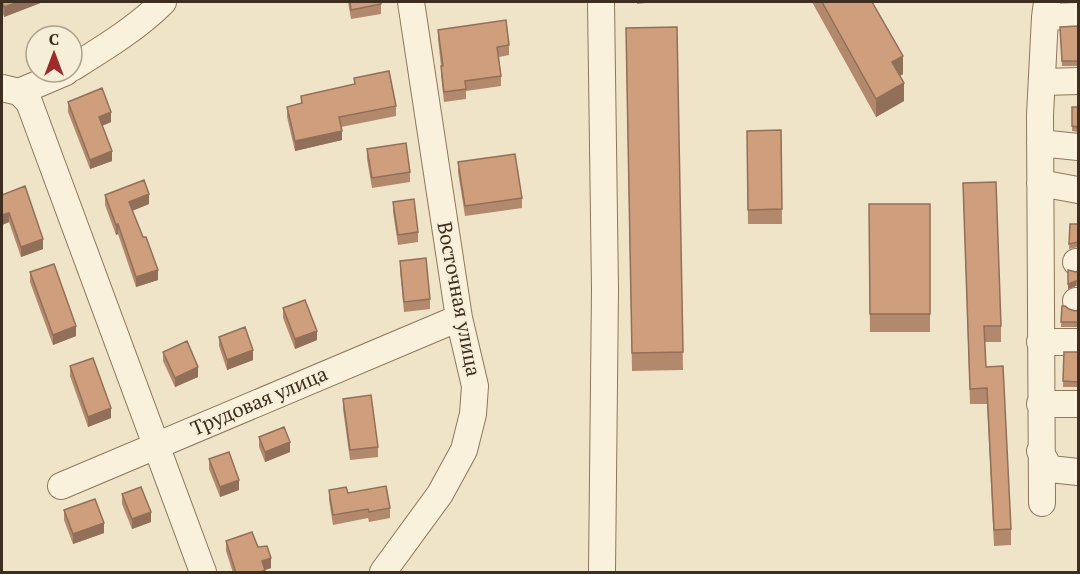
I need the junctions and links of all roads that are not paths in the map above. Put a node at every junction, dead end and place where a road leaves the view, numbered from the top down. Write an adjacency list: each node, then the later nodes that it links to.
1 (163, 2): 6 (street)
2 (411, 2): 15 (street, Восточная улица)
3 (601, 2): 27 (street)
4 (1046, 9): 5 (street); 8 (street)
5 (1078, 16)
6 (84, 60)
7 (1078, 81): 8 (street)
8 (1043, 82): 11 (street)
9 (29, 84): 10 (street)
10 (10, 90): 20 (street)
11 (1040, 143): 12 (street); 13 (street)
12 (1078, 147)
13 (1040, 183): 14 (street); 16 (street)
14 (1078, 190)
15 (459, 318): 20 (street, Трудовая улица); 26 (street, Восточная улица)
16 (1040, 342): 17 (street); 18 (street)
17 (1078, 342)
18 (1040, 404): 19 (street); 21 (street)
19 (1078, 404)
20 (157, 444): 23 (street, Трудовая улица); 25 (street)
21 (1040, 452): 22 (street); 24 (street)
22 (1078, 472)
23 (61, 486)
24 (1042, 503)
25 (203, 573)
26 (383, 573)
27 (602, 573)

